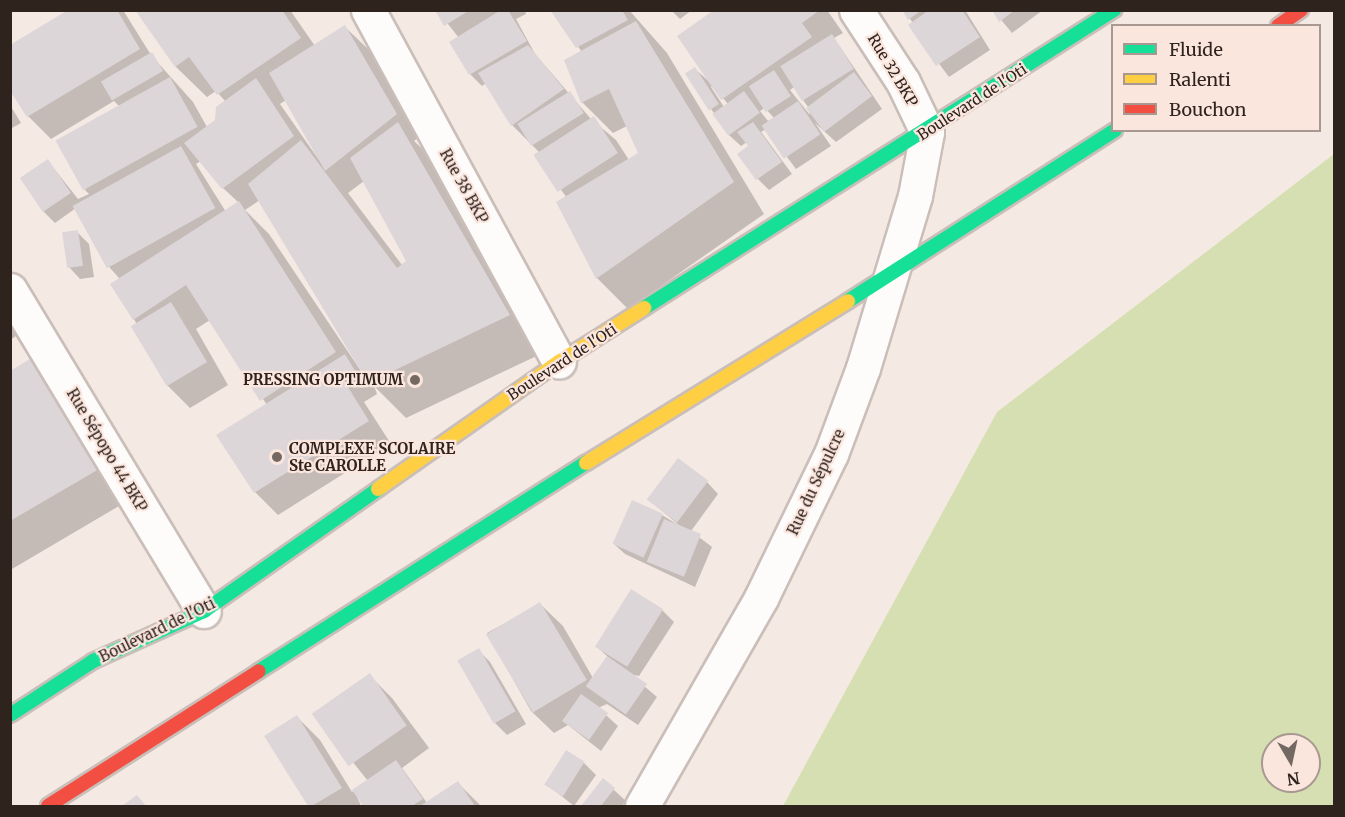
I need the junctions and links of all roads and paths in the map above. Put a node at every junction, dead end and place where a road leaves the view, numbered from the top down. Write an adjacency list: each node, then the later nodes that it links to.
1 (368, 10): 10 (street, Rue 38 BKP)
2 (856, 10): 6 (street, Rue 32 BKP)
3 (1114, 10): 6 (main road, Boulevard de l'Oti)
4 (1301, 10): 5 (main road)
5 (1281, 24)
6 (927, 132): 8 (street, Rue du Sépulcre); 10 (main road, Boulevard de l'Oti)
7 (1112, 132): 8 (main road)
8 (889, 276): 13 (main road); 14 (street, Rue du Sépulcre)
9 (10, 290): 11 (street, Rue Sépopo 44 BKP)
10 (559, 362): 11 (main road, Boulevard de l'Oti)
11 (204, 611): 12 (main road, Boulevard de l'Oti)
12 (10, 715)
13 (48, 807)
14 (642, 807)

